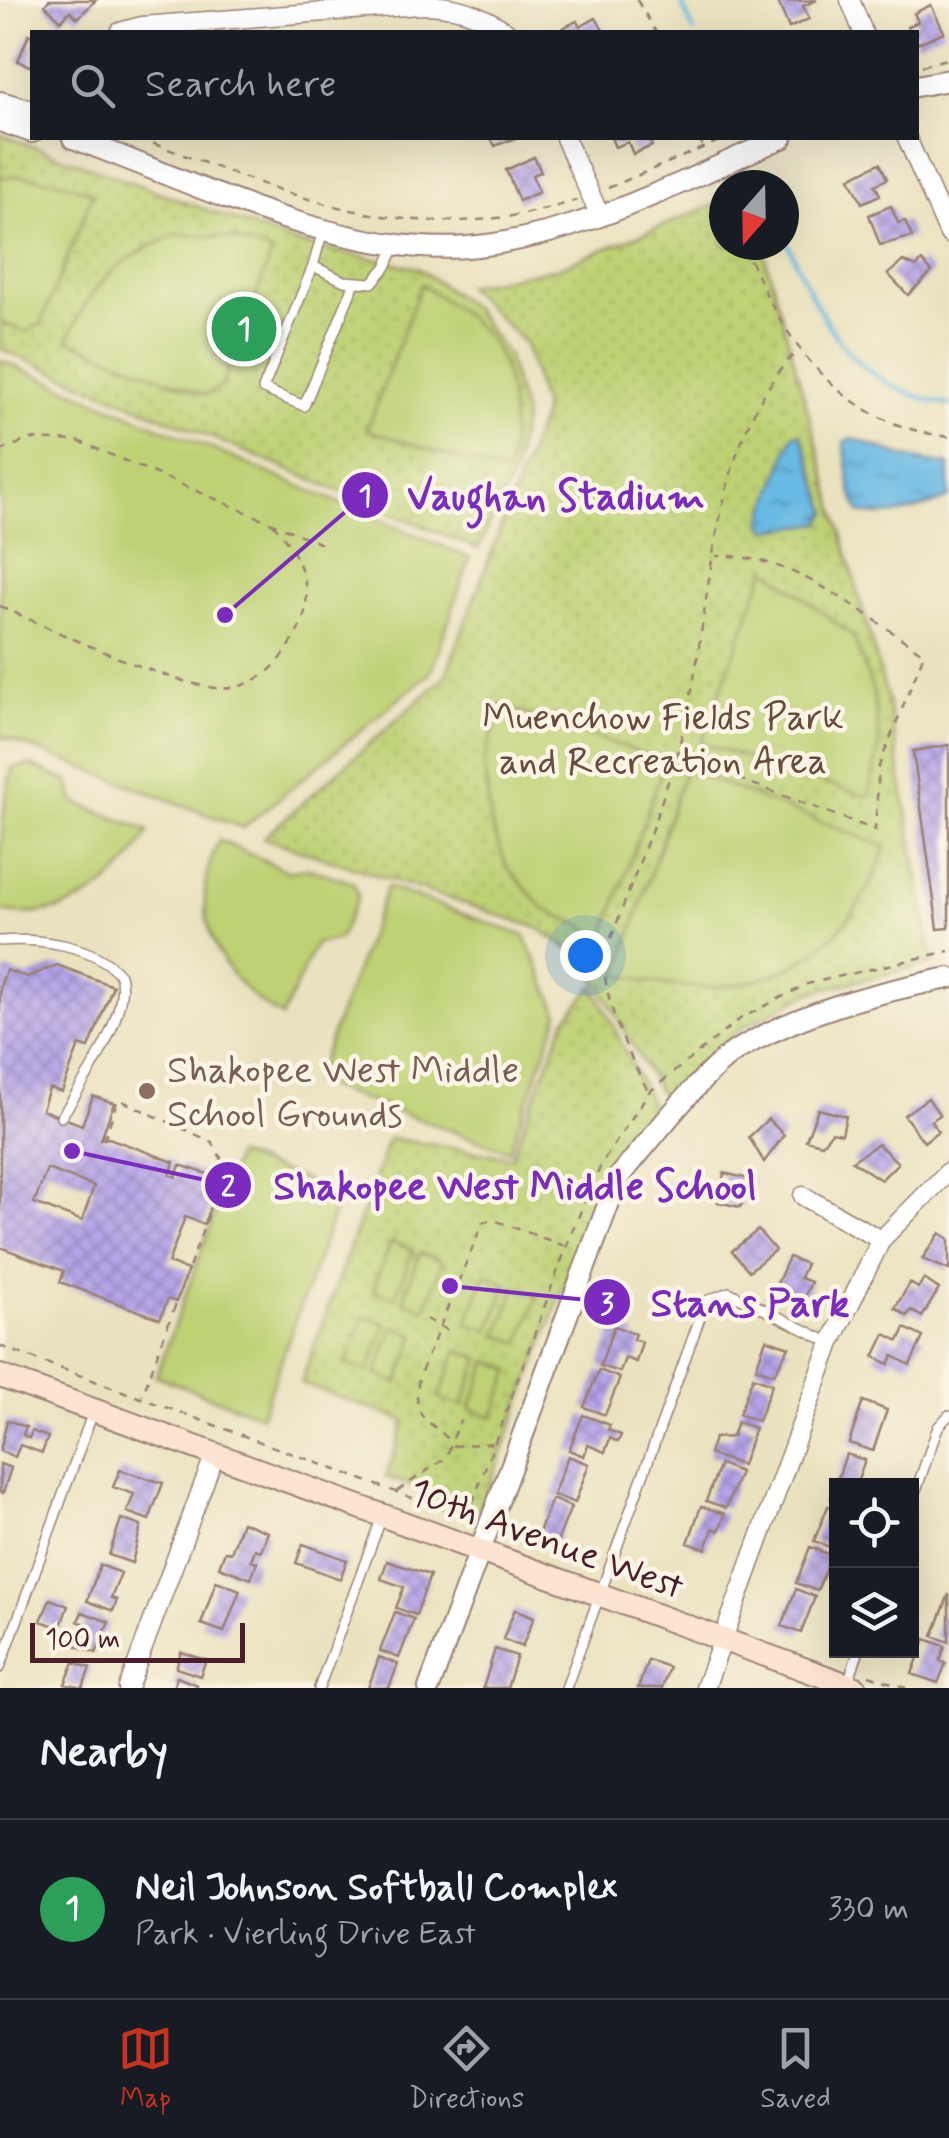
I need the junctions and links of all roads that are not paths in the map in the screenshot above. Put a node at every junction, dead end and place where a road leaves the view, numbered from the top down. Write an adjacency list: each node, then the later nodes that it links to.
1 (850, 0): 4 (street)
2 (132, 30): 3 (street)
3 (502, 30)
4 (863, 30)
5 (949, 80): 6 (street)
6 (919, 85)
7 (0, 102): 8 (street)
8 (30, 110)
9 (0, 121): 10 (street)
10 (30, 131)
11 (79, 140): 16 (street)
12 (566, 140): 15 (street)
13 (777, 140): 15 (street)
14 (908, 140): 17 (street)
15 (600, 216): 18 (street)
16 (322, 230): 18 (street); 19 (lane)
17 (949, 234)
18 (396, 244): 20 (lane)
19 (313, 266): 20 (lane); 20 (lane)
20 (355, 282)
21 (0, 940): 23 (lane)
22 (949, 978): 34 (street)
23 (61, 1118)
24 (949, 1171): 26 (street)
25 (803, 1196): 26 (street)
26 (881, 1240): 27 (street)
27 (831, 1343): 35 (lane); 36 (street)
28 (0, 1376): 29 (main road, 10th Avenue West)
29 (94, 1411): 31 (main road, 10th Avenue West); 37 (lane)
30 (949, 1415): 32 (lane)
31 (214, 1456): 33 (main road, 10th Avenue West); 39 (street)
32 (919, 1482)
33 (382, 1516): 34 (main road, 10th Avenue West); 40 (lane)
34 (477, 1549): 35 (main road, 10th Avenue West); 41 (street)
35 (600, 1594): 36 (main road, 10th Avenue West); 42 (lane)
36 (723, 1639): 38 (main road, 10th Avenue West); 43 (street)
37 (0, 1668)
38 (850, 1682)
39 (128, 1688)
40 (320, 1688)
41 (429, 1688)
42 (566, 1688)
43 (705, 1688)

